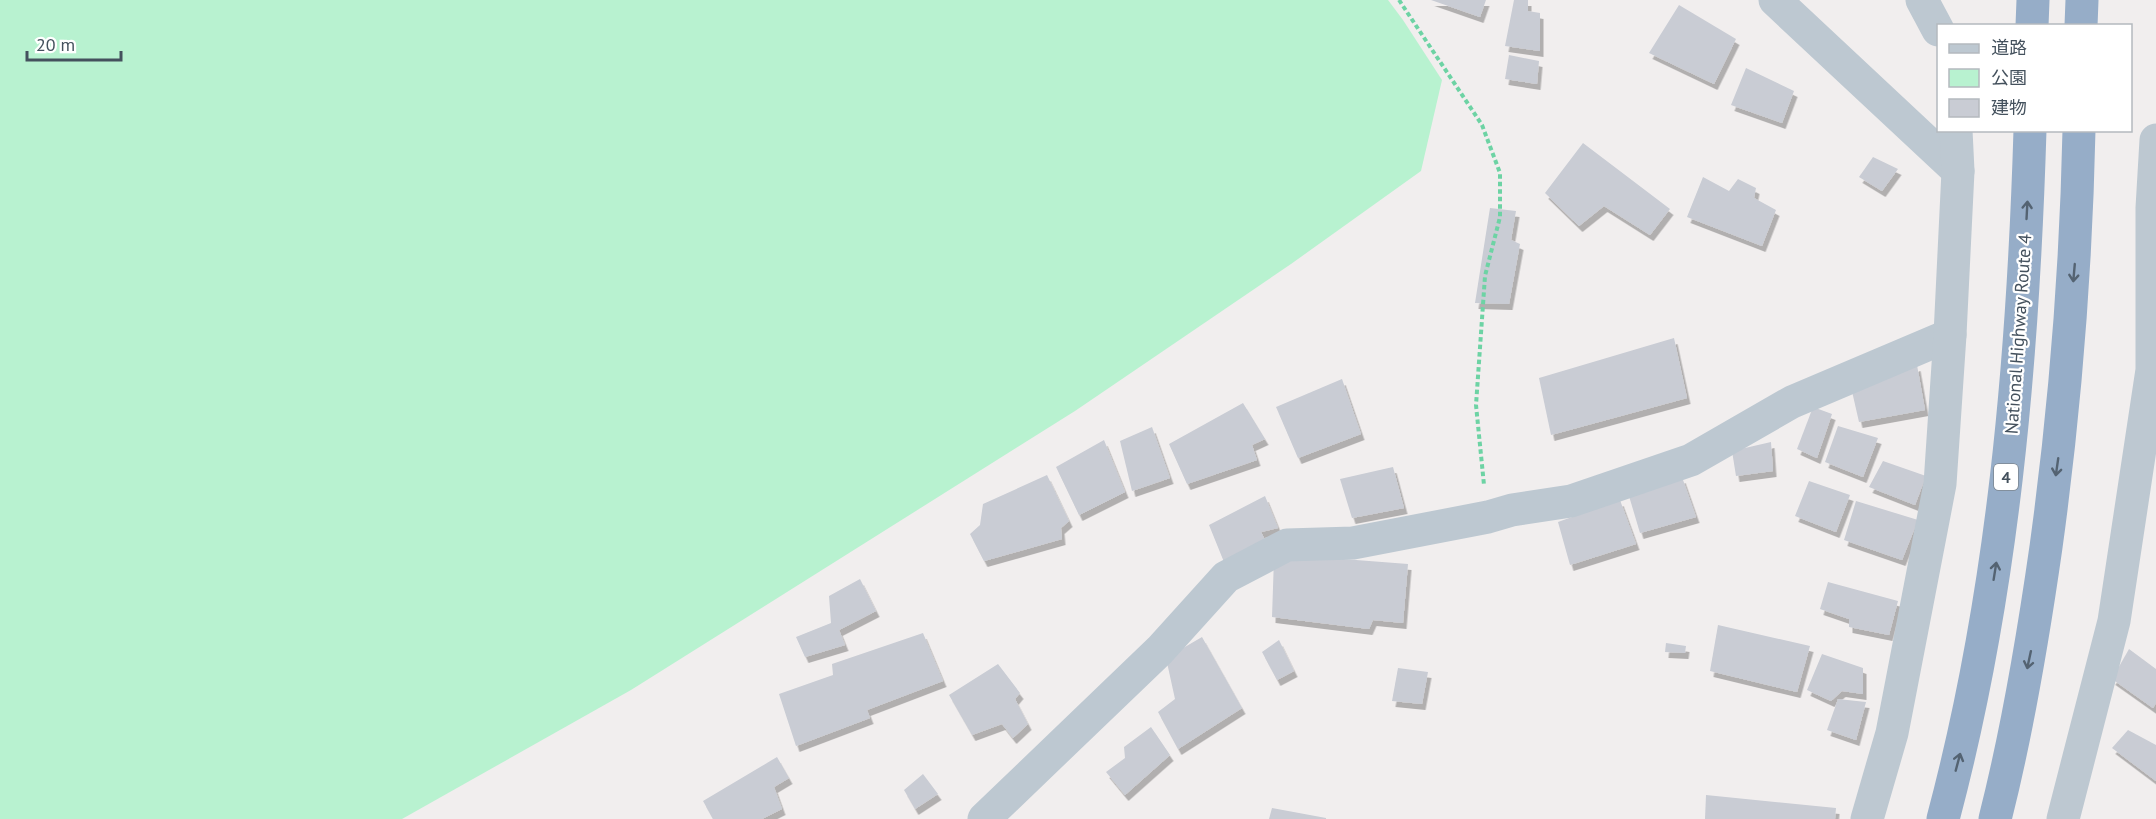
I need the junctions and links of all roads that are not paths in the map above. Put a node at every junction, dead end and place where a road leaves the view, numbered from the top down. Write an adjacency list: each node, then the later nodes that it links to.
1 (1775, 0): 12 (street)
2 (1922, 0): 7 (street)
3 (2033, 0): 5 (highway)
4 (2082, 0): 6 (highway)
5 (2032, 24)
6 (2081, 24)
7 (1937, 28)
8 (1956, 132): 12 (street)
9 (2030, 132): 17 (highway, National Highway Route 4 / 4, one-way to 9)
10 (2079, 132): 18 (highway, one-way to 18)
11 (2156, 140): 14 (street)
12 (1958, 171): 13 (street)
13 (1950, 335): 15 (street); 16 (street)
14 (2154, 372): 19 (street)
15 (984, 819)
16 (1866, 819)
17 (1943, 819)
18 (1995, 819)
19 (2063, 819)

